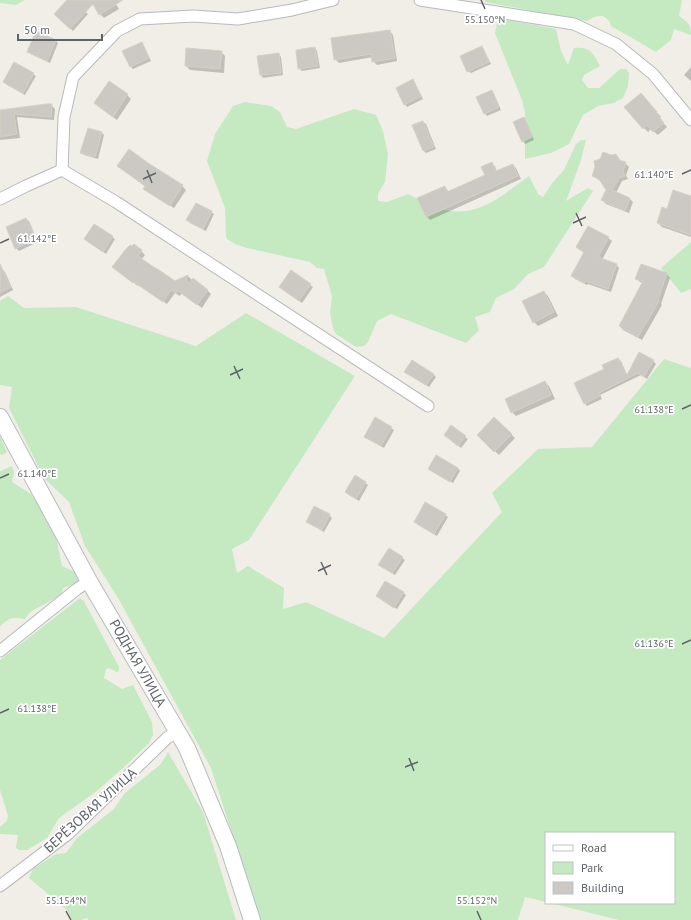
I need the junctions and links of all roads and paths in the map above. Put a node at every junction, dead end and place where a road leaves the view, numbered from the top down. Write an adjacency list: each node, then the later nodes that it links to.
1 (333, 0): 4 (street)
2 (420, 0): 3 (street)
3 (691, 120)
4 (62, 170): 5 (street); 6 (street)
5 (0, 199)
6 (428, 406)
7 (0, 417): 8 (street, РОДНАЯ УЛИЦА)
8 (89, 581): 9 (street); 10 (street, РОДНАЯ УЛИЦА)
9 (0, 651)
10 (178, 731): 11 (street, БЕРЁЗОВАЯ УЛИЦА); 12 (street, РОДНАЯ УЛИЦА)
11 (0, 886)
12 (252, 920)

